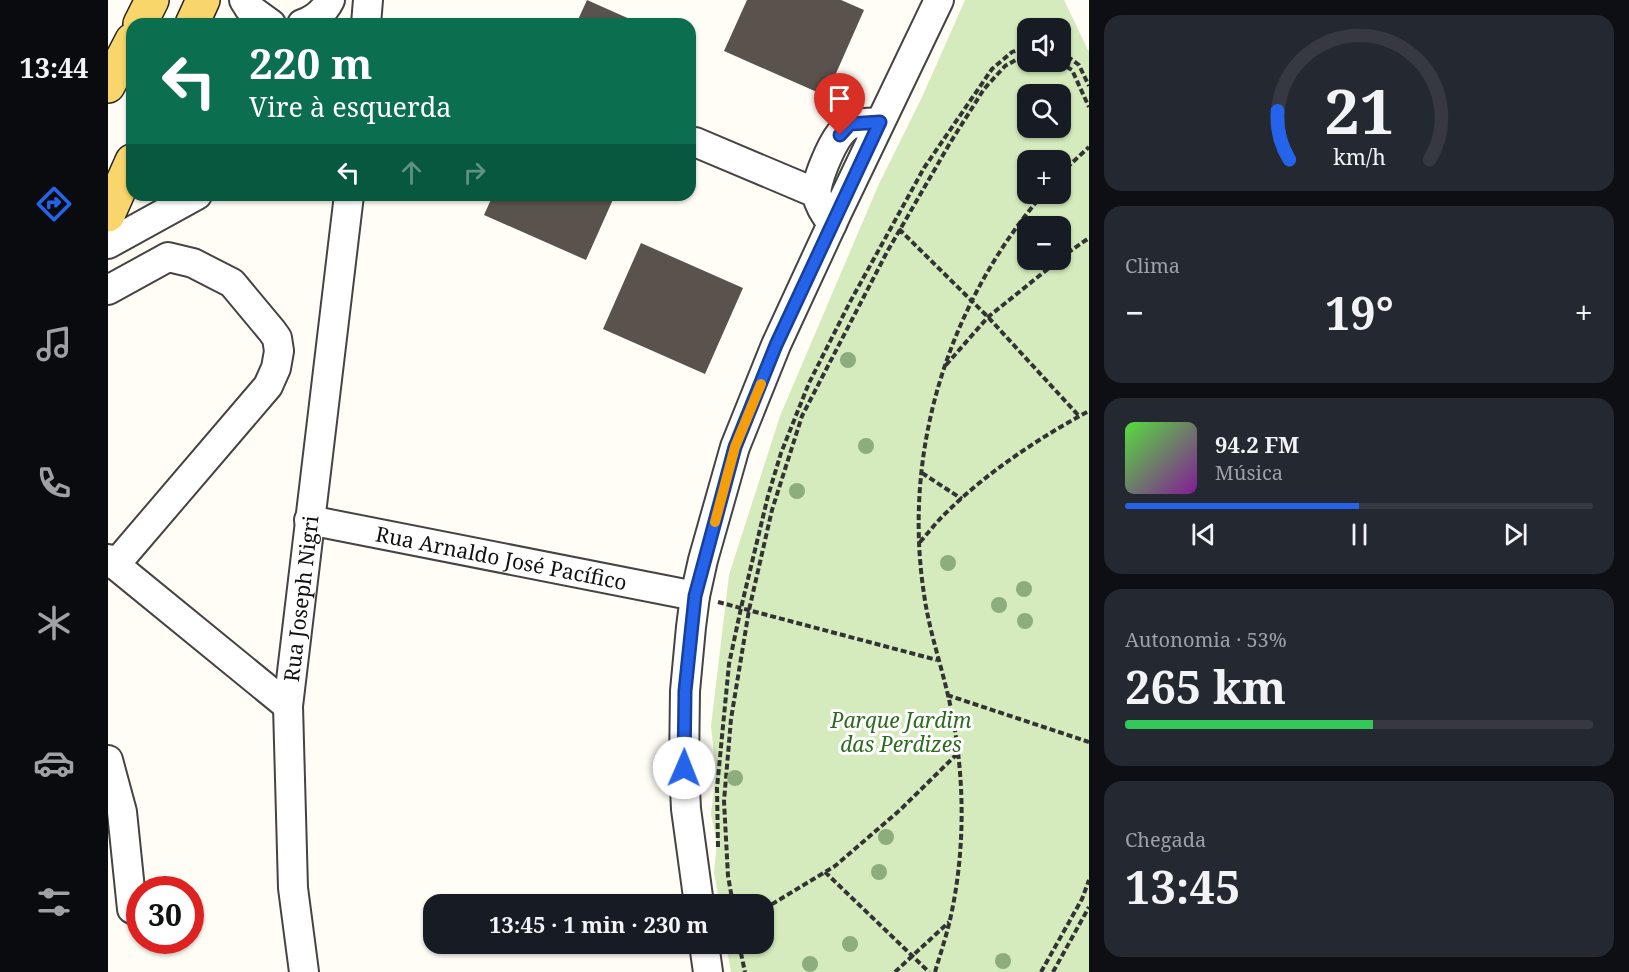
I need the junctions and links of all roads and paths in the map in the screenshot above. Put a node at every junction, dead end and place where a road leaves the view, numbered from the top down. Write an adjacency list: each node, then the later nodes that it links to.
1 (152, 0): 7 (main road)
2 (203, 0): 8 (main road)
3 (244, 0): 9 (street)
4 (330, 0): 10 (street)
5 (368, 0): 11 (street)
6 (939, 0): 20 (street)
7 (143, 18)
8 (195, 18)
9 (263, 18)
10 (314, 18)
11 (366, 18)
12 (1017, 50): 50 (path)
13 (126, 52): 17 (main road)
14 (1017, 59): 33 (path)
15 (1071, 59): 18 (path)
16 (1071, 69): 19 (path)
17 (108, 86)
18 (1089, 86)
19 (1089, 107)
20 (880, 122): 25 (street); 31 (street)
21 (696, 142): 25 (street)
22 (1089, 147): 23 (path)
23 (1071, 164)
24 (126, 174): 30 (main road)
25 (816, 193): 31 (street)
26 (186, 201): 35 (street)
27 (338, 201): 32 (street)
28 (348, 201): 32 (street, Rua Joseph Nigri)
29 (1034, 204): 39 (path)
30 (108, 215)
31 (832, 224): 49 (street)
32 (344, 226): 46 (street, Rua Joseph Nigri)
33 (899, 229): 39 (path); 51 (path)
34 (1089, 238): 36 (path)
35 (108, 244)
36 (1071, 251)
37 (1047, 270): 40 (path)
38 (108, 290): 48 (street)
39 (971, 300): 40 (path); 41 (path)
40 (988, 318): 41 (path); 43 (path)
41 (944, 367): 44 (path)
42 (1089, 411): 43 (path)
43 (1079, 416): 45 (path)
44 (922, 473): 45 (path); 47 (path)
45 (962, 499): 47 (path)
46 (309, 520): 49 (street, Rua Arnaldo José Pacífico); 54 (street, Rua Joseph Nigri)
47 (919, 543): 52 (path)
48 (111, 562): 54 (street)
49 (695, 596): 50 (path); 62 (street)
50 (741, 608): 51 (path); 58 (path)
51 (749, 610): 52 (path); 63 (path)
52 (938, 660): 53 (path)
53 (947, 695): 55 (path); 56 (path)
54 (288, 706): 70 (street, Rua Joseph Nigri)
55 (1089, 742)
56 (958, 753): 59 (path); 66 (path)
57 (108, 760): 60 (street)
58 (718, 852)
59 (825, 872): 64 (path); 69 (path)
60 (129, 876)
61 (1089, 880): 76 (path)
62 (698, 894)
63 (731, 894)
64 (774, 903)
65 (1089, 907): 77 (path)
66 (950, 921): 69 (path); 75 (path)
67 (705, 954): 71 (street)
68 (741, 954): 72 (path)
69 (912, 956): 73 (path); 74 (path)
70 (304, 972)
71 (708, 972)
72 (745, 972)
73 (895, 972)
74 (929, 972)
75 (935, 972)
76 (1041, 972)
77 (1053, 972)

